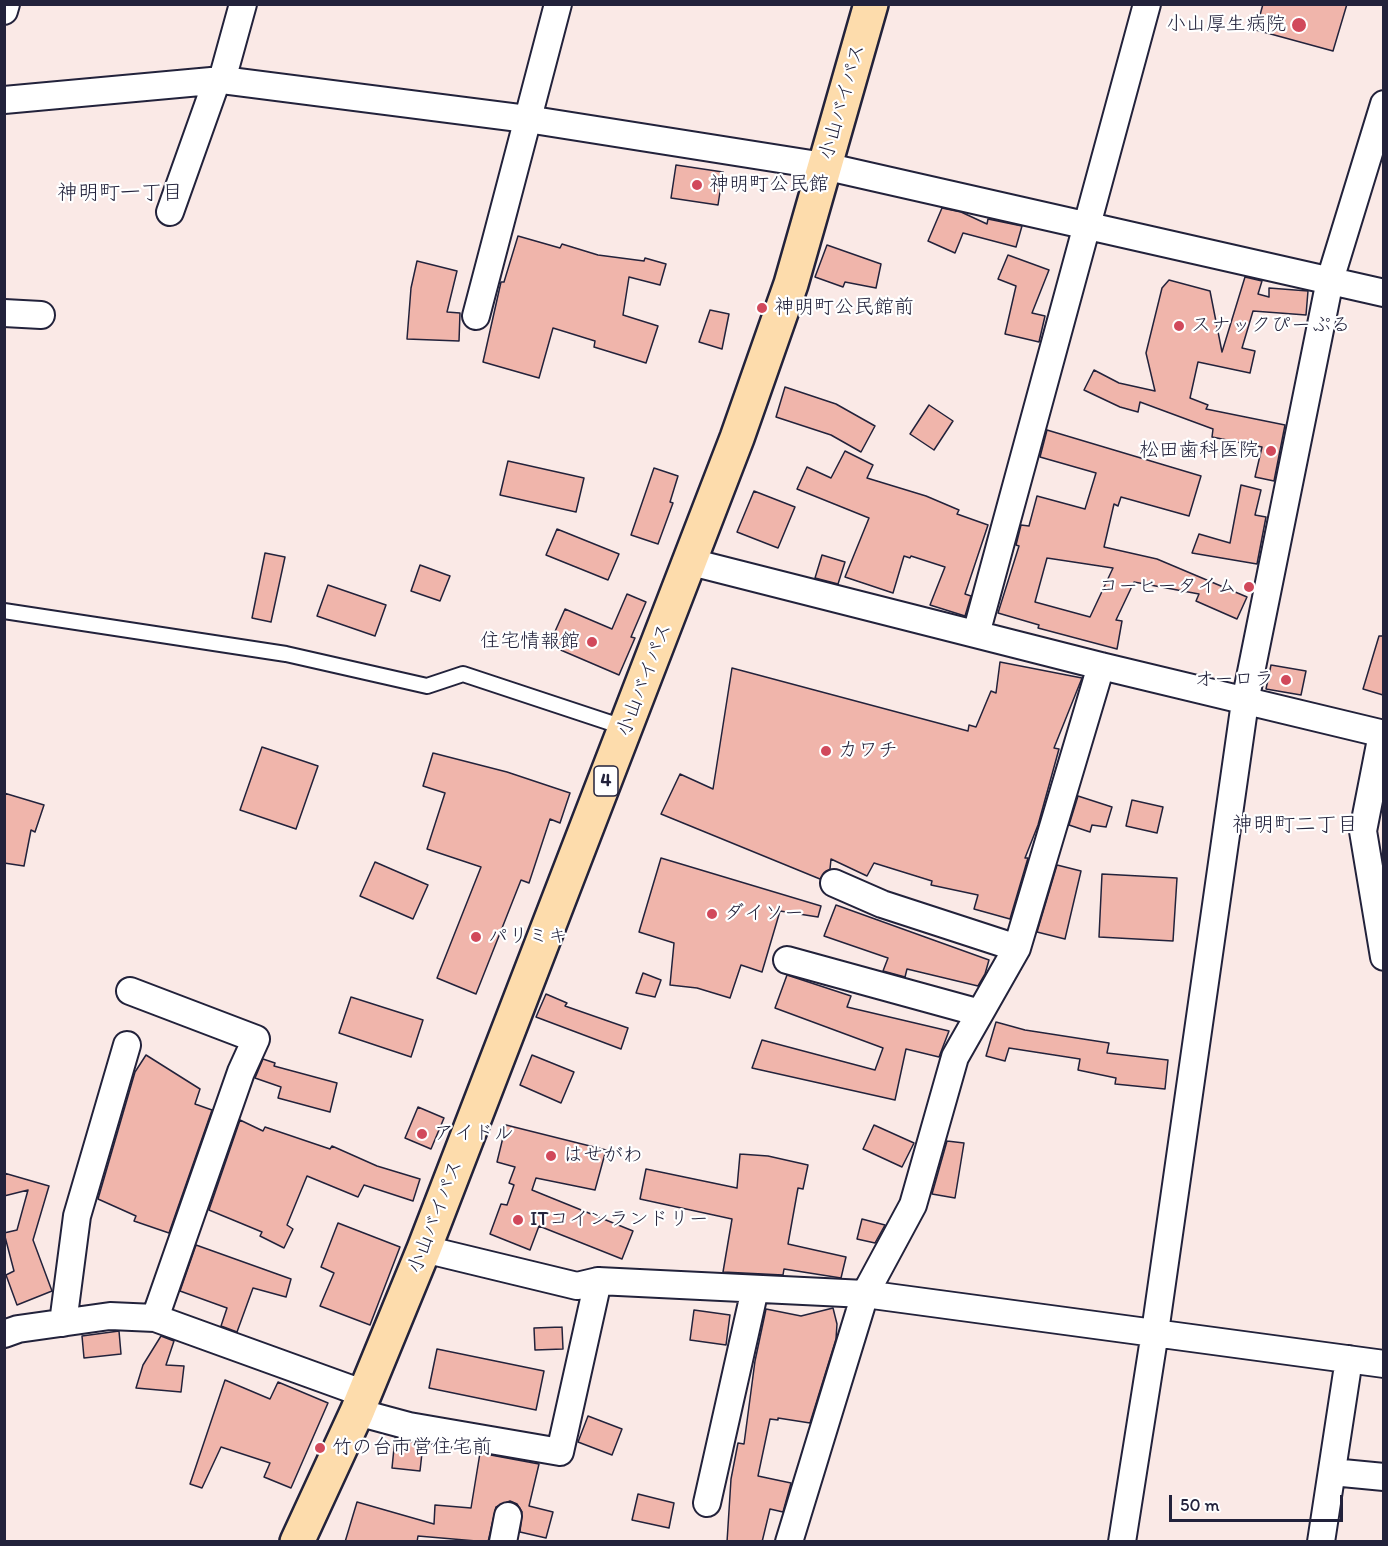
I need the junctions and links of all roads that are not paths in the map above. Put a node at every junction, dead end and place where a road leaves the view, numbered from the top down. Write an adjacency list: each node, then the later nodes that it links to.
1 (6, 4): 6 (street)
2 (243, 4): 7 (street)
3 (558, 4): 10 (street)
4 (872, 4): 11 (highway, 小山バイパス / 4)
5 (1147, 4): 13 (street)
6 (4, 11)
7 (220, 80): 8 (street); 10 (street); 12 (street)
8 (4, 100)
9 (1383, 104): 14 (street)
10 (527, 119): 11 (street); 18 (street)
11 (824, 166): 13 (street); 19 (highway, 小山バイパス / 4)
12 (170, 212)
13 (1089, 225): 14 (street); 21 (street)
14 (1330, 280): 15 (street); 23 (street)
15 (1383, 293)
16 (4, 313): 17 (street)
17 (41, 315)
18 (476, 316)
19 (691, 562): 21 (street); 24 (highway, 小山バイパス / 4)
20 (4, 611): 24 (lane)
21 (976, 634): 22 (street)
22 (1101, 666): 23 (street); 27 (street)
23 (1245, 702): 25 (street); 39 (street)
24 (626, 728): 33 (highway, 小山バイパス / 4)
25 (1383, 734): 28 (street)
26 (834, 883): 27 (street)
27 (1017, 948): 31 (street)
28 (1383, 957)
29 (787, 960): 31 (street)
30 (130, 991): 37 (street)
31 (980, 1013): 36 (street)
32 (127, 1045): 38 (street)
33 (424, 1249): 34 (street); 43 (highway, 小山バイパス / 4)
34 (598, 1281): 35 (street); 43 (street)
35 (755, 1289): 36 (street); 46 (street)
36 (865, 1294): 39 (street); 50 (street)
37 (154, 1318): 38 (street); 43 (street)
38 (63, 1323): 40 (street)
39 (1155, 1332): 41 (street); 51 (street)
40 (4, 1334)
41 (1349, 1359): 42 (street); 44 (street)
42 (1383, 1364)
43 (361, 1403): 48 (highway, 小山バイパス / 4)
44 (1332, 1472): 45 (street); 52 (street)
45 (1383, 1477)
46 (707, 1503)
47 (508, 1516): 49 (street)
48 (297, 1542)
49 (503, 1542)
50 (789, 1542)
51 (1122, 1542)
52 (1321, 1542)

